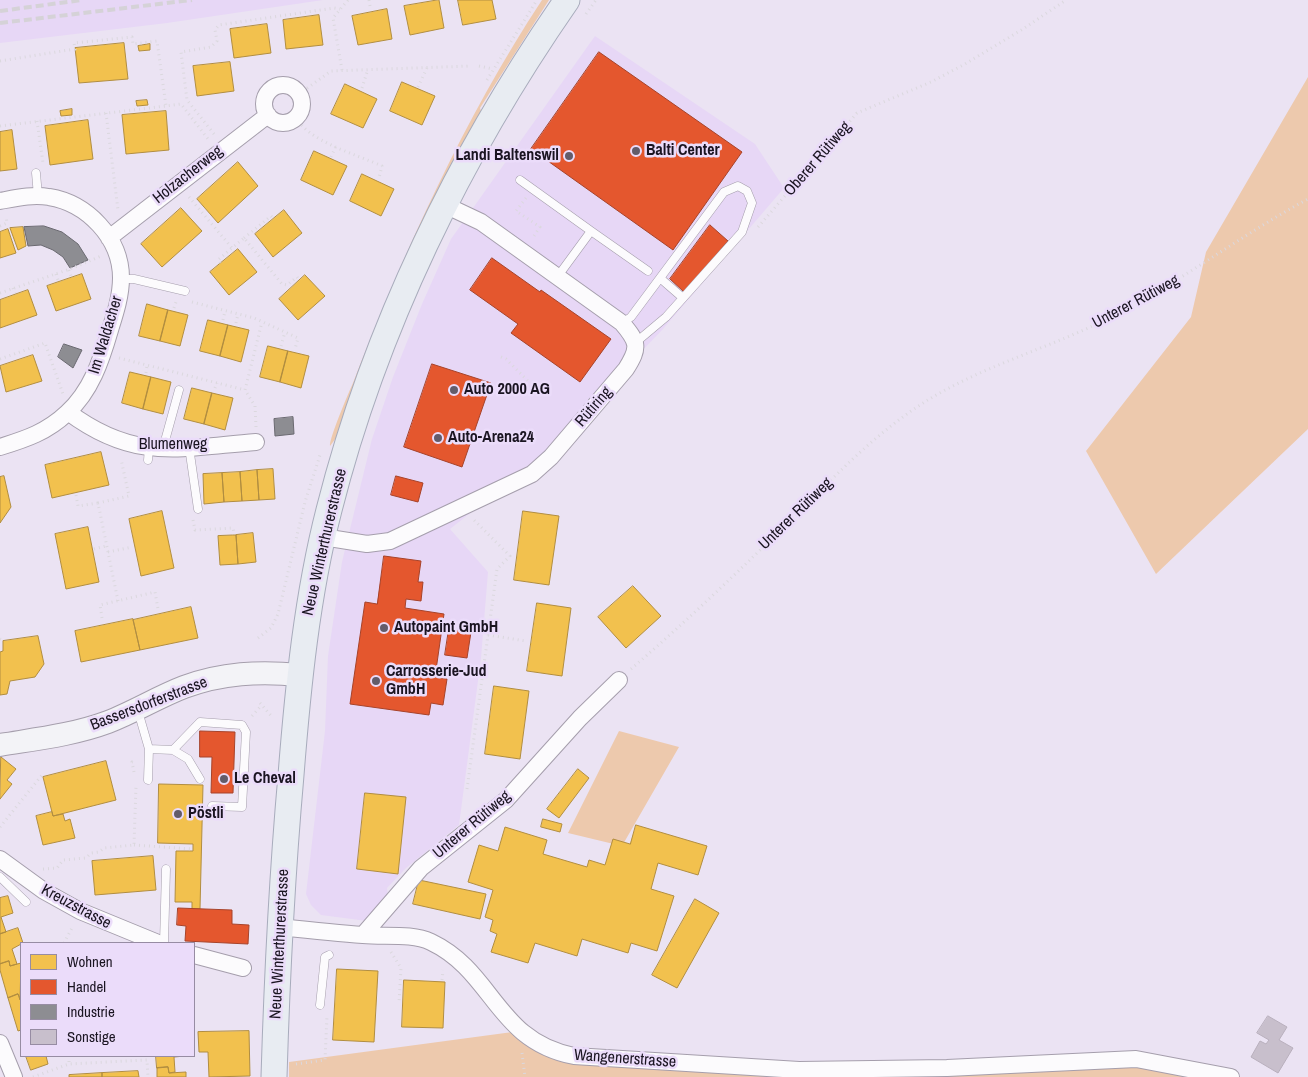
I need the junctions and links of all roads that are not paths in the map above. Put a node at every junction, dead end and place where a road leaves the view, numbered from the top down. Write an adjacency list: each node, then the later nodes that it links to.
1 (566, 0): 7 (main road, Neue Winterthurerstrasse)
2 (268, 114): 2 (street); 9 (street, Holzacherweg)
3 (36, 173): 5 (lane)
4 (520, 180): 8 (lane)
5 (43, 196): 6 (street, Im Waldacher); 9 (street, Im Waldacher)
6 (0, 201)
7 (445, 205): 11 (street); 25 (main road, Neue Winterthurerstrasse)
8 (591, 231): 10 (lane); 11 (lane)
9 (115, 233): 13 (street, Im Waldacher)
10 (648, 271)
11 (558, 276): 16 (street)
12 (660, 278): 15 (lane); 15 (lane); 16 (lane)
13 (121, 279): 14 (lane); 19 (street, Im Waldacher)
14 (184, 291)
15 (683, 298): 17 (lane)
16 (622, 323): 17 (street)
17 (635, 343): 25 (street, Rütiring)
18 (179, 390): 23 (lane)
19 (70, 410): 21 (street, Im Waldacher); 23 (street, Blumenweg)
20 (256, 442): 22 (street, Blumenweg)
21 (0, 447)
22 (189, 447): 23 (street, Blumenweg); 24 (lane)
23 (153, 452)
24 (198, 509)
25 (323, 537): 26 (main road, Neue Winterthurerstrasse)
26 (300, 675): 28 (main road, Bassersdorferstrasse); 39 (main road, Neue Winterthurerstrasse)
27 (619, 680): 40 (street, Unterer Rütiweg)
28 (138, 709): 29 (main road, Bassersdorferstrasse); 30 (lane)
29 (0, 745)
30 (149, 749): 31 (lane); 33 (lane)
31 (173, 750): 32 (lane); 34 (lane)
32 (200, 779)
33 (148, 780)
34 (212, 806)
35 (0, 860): 41 (street, Kreuzstrasse)
36 (166, 869): 42 (lane)
37 (0, 877): 38 (lane)
38 (26, 902)
39 (280, 927): 40 (street, Wangenerstrasse); 48 (main road, Neue Winterthurerstrasse)
40 (363, 935): 50 (street, Wangenerstrasse)
41 (155, 942)
42 (164, 942)
43 (195, 955): 45 (street)
44 (329, 955): 46 (lane)
45 (243, 968)
46 (320, 1005)
47 (0, 1043): 49 (street)
48 (282, 1071)
49 (14, 1077)
50 (1231, 1077)

